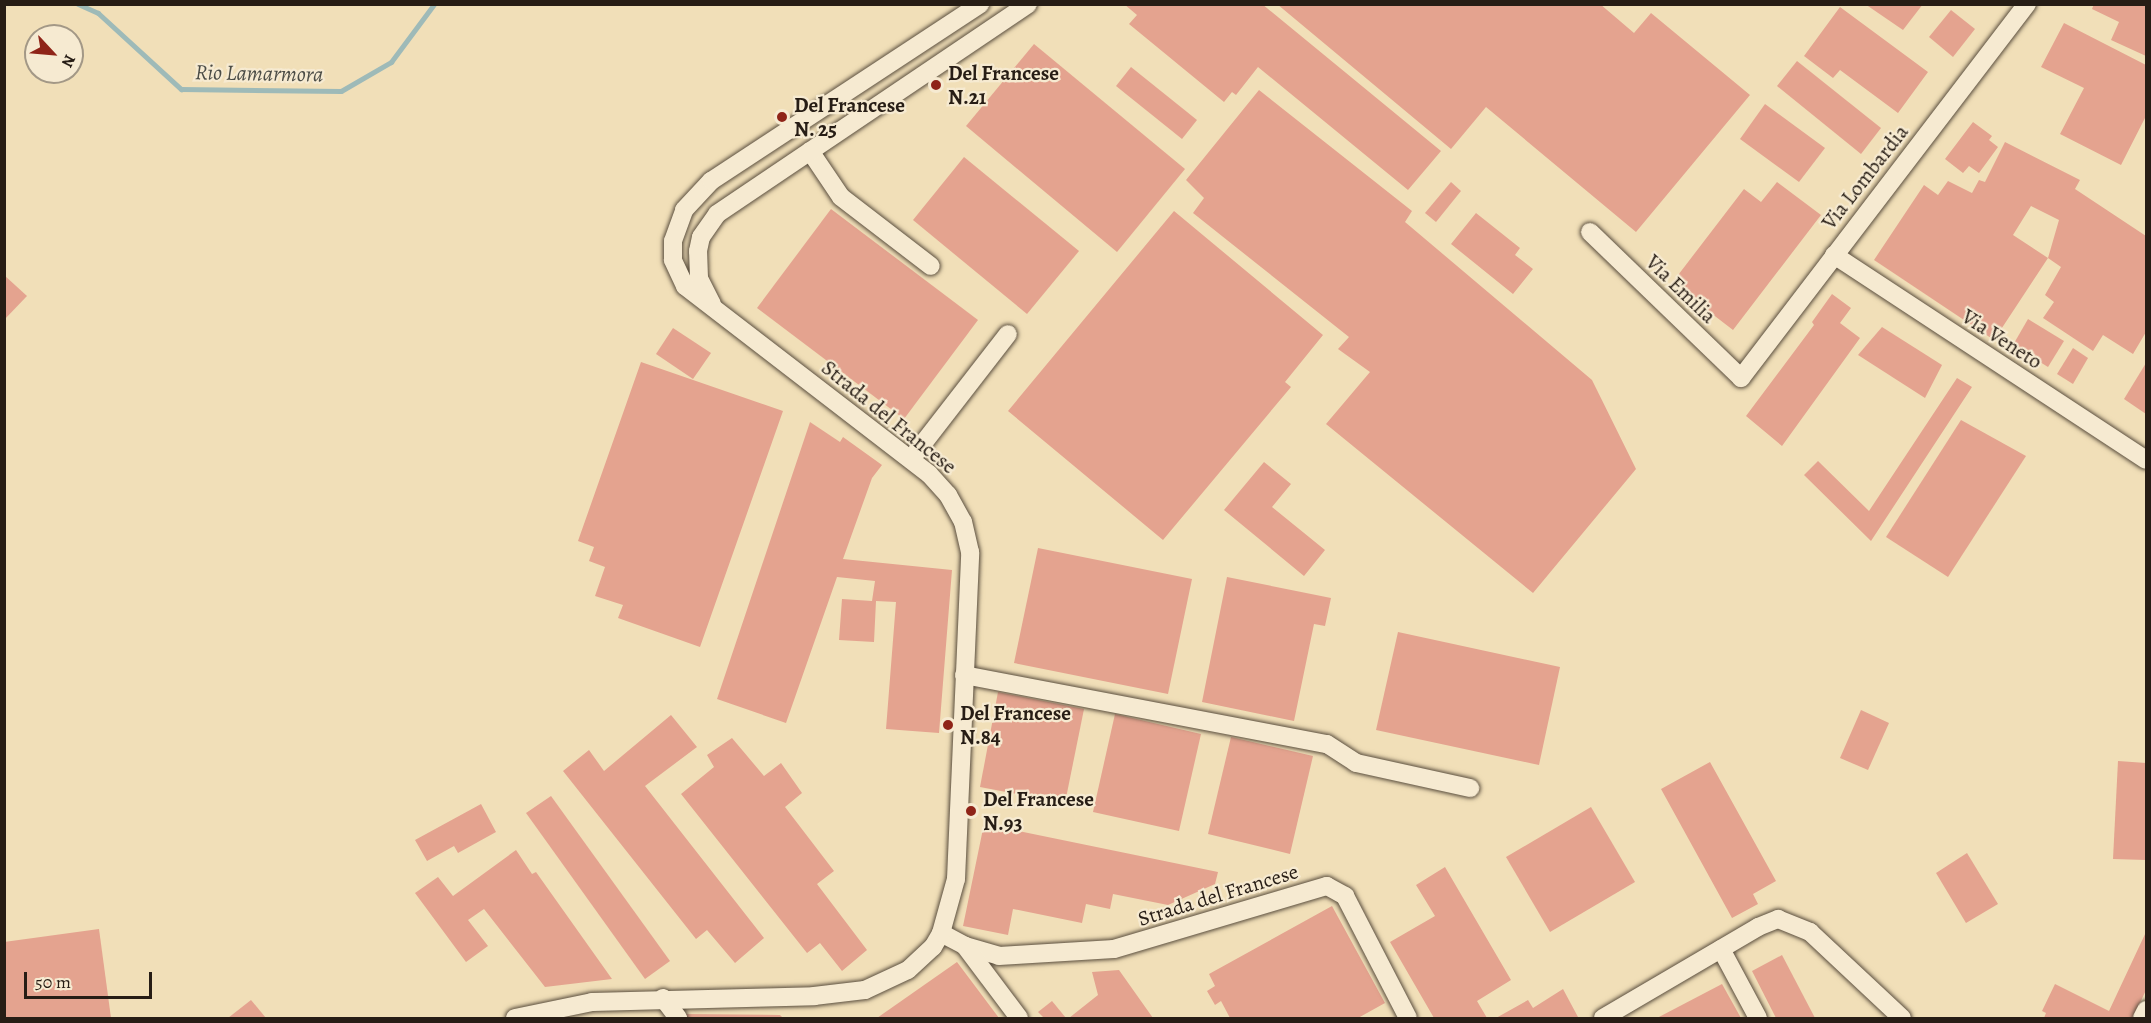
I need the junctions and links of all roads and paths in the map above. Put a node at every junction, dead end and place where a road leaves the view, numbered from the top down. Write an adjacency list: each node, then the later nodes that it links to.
1 (980, 4): 4 (street, Strada del Francese)
2 (1028, 4): 5 (street)
3 (2027, 4): 7 (street, Via Lombardia)
4 (804, 120): 5 (street); 9 (street, Strada del Francese)
5 (815, 147): 8 (street); 9 (street)
6 (1590, 232): 11 (street, Via Emilia)
7 (1834, 255): 11 (street, Via Lombardia); 13 (street, Via Veneto)
8 (931, 266)
9 (713, 305): 12 (street, Strada del Francese)
10 (1008, 334): 12 (street)
11 (1741, 378)
12 (911, 459): 14 (street, Strada del Francese)
13 (2146, 460)
14 (964, 675): 15 (street); 16 (street, Strada del Francese)
15 (1470, 788)
16 (941, 933): 17 (street, Strada del Francese); 19 (street, Strada del Francese)
17 (965, 946): 23 (street, Strada del Francese); 24 (street, Strada del Francese)
18 (1721, 949): 25 (street); 26 (street); 27 (street)
19 (663, 998): 21 (street, Strada del Francese); 22 (street)
20 (2146, 1010): 28 (street)
21 (515, 1018)
22 (678, 1018)
23 (1019, 1018)
24 (1408, 1018)
25 (1603, 1018)
26 (1758, 1018)
27 (1902, 1018)
28 (2142, 1018)

